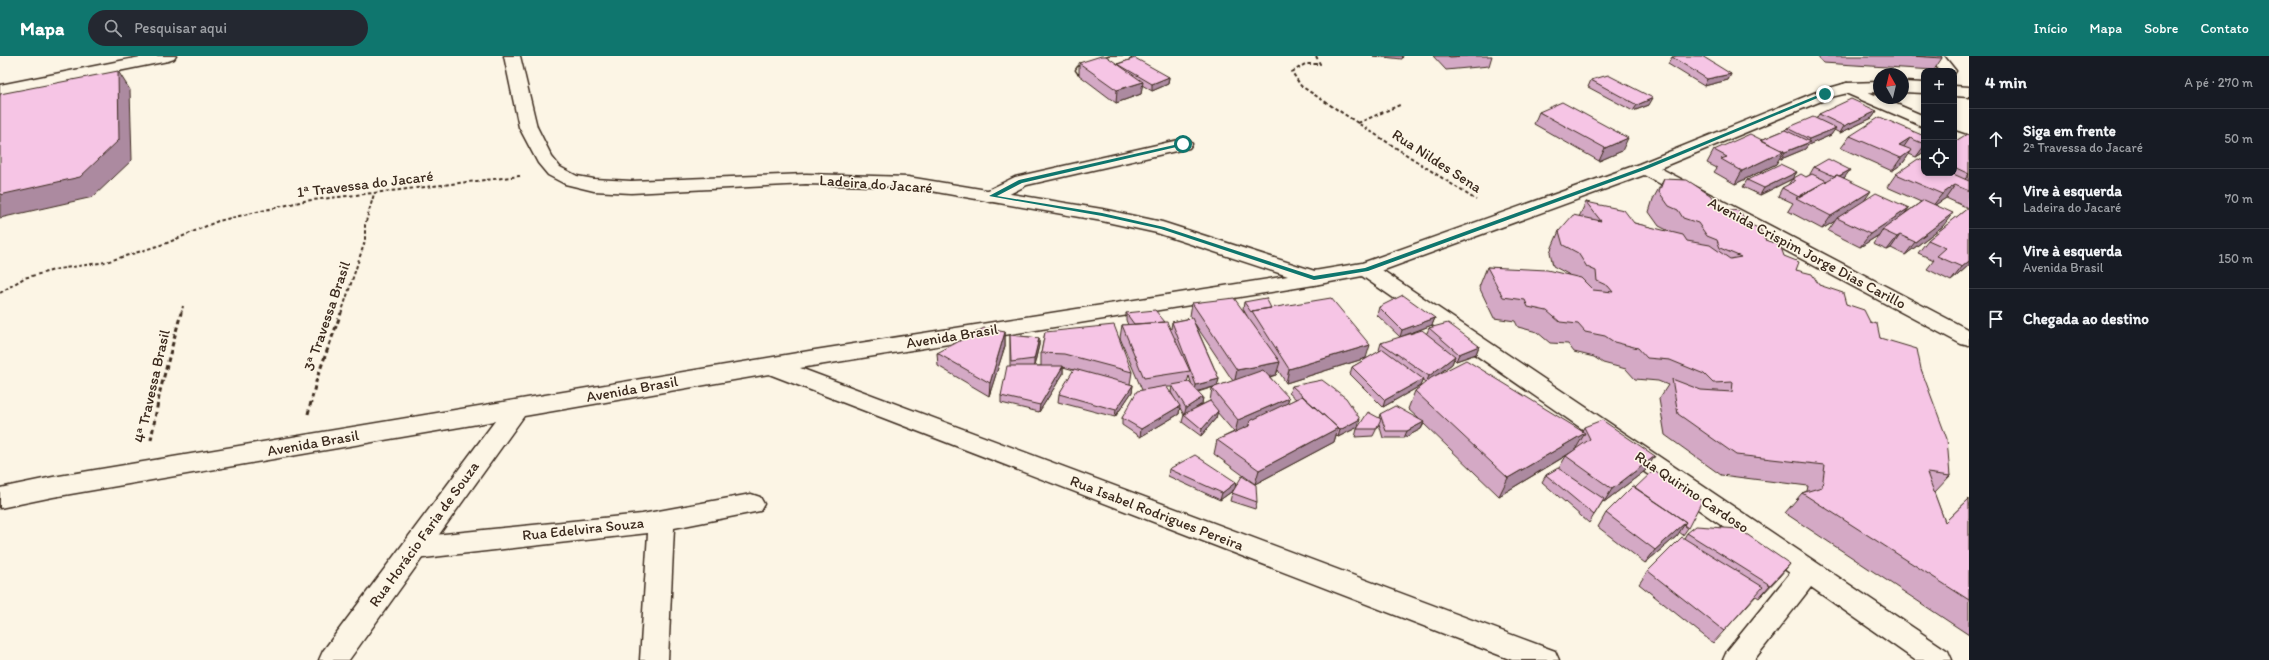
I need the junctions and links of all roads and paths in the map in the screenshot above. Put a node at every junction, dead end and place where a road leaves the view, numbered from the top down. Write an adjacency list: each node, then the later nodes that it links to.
1 (168, 56): 12 (street)
2 (512, 56): 20 (street, Ladeira do Jacaré)
3 (1124, 56): 7 (street)
4 (1316, 56): 15 (path, Rua Nildes Sena)
5 (1936, 56): 6 (street)
6 (1946, 68)
7 (1081, 72)
8 (1873, 87): 10 (street, Avenida Brasil)
9 (1909, 87): 11 (street)
10 (1847, 88): 14 (street); 19 (street, Avenida Brasil)
11 (1921, 88)
12 (0, 90)
13 (1402, 104): 15 (path, Rua Nildes Sena)
14 (1921, 121)
15 (1358, 123): 23 (path, Rua Nildes Sena)
16 (1957, 137): 17 (street)
17 (1969, 142)
18 (1183, 144): 22 (street)
19 (1645, 168): 23 (street, Avenida Brasil); 28 (street, Avenida Crispim Jorge Dias Carillo)
20 (554, 170): 21 (path, 1ª Travessa do Jacaré); 22 (street, Ladeira do Jacaré)
21 (374, 194): 26 (path, 1ª Travessa do Jacaré); 31 (path, 3ª Travessa Brasil)
22 (992, 196): 25 (street, Ladeira do Jacaré)
23 (1504, 219): 24 (street, Avenida Brasil)
24 (1366, 269): 25 (street, Avenida Brasil); 37 (street, Rua Quirino Cardoso)
25 (1314, 278): 29 (street, Avenida Brasil)
26 (0, 293)
27 (183, 306): 32 (path, 4ª Travessa Brasil)
28 (1969, 339)
29 (770, 366): 30 (street, Avenida Brasil); 40 (street, Rua Isabel Rodrigues Pereira)
30 (516, 409): 31 (street, Avenida Brasil); 36 (street, Rua Horácio Faria de Souza)
31 (300, 445): 32 (street, Avenida Brasil)
32 (144, 471): 33 (street, Avenida Brasil)
33 (0, 498)
34 (751, 504): 35 (street, Rua Edelvira Souza)
35 (662, 520): 36 (street, Rua Edelvira Souza); 39 (street)
36 (415, 548): 38 (street, Rua Horácio Faria de Souza)
37 (1808, 571): 41 (street); 42 (street, Rua Quirino Cardoso)
38 (333, 660)
39 (654, 660)
40 (1545, 660)
41 (1737, 660)
42 (1938, 660)

